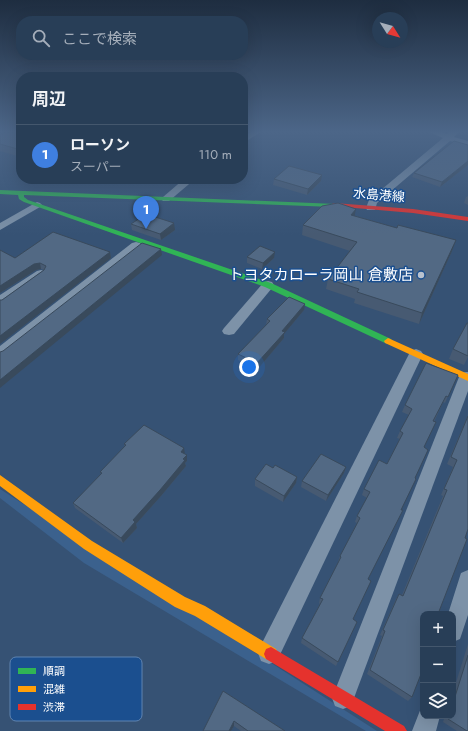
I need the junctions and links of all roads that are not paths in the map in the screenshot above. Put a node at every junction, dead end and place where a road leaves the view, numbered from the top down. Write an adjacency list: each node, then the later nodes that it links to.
1 (415, 166): 7 (street)
2 (184, 184): 5 (street)
3 (0, 192): 4 (street, 水島港線)
4 (21, 193): 5 (street, 水島港線); 6 (street)
5 (166, 199): 7 (street, 水島港線)
6 (37, 205): 9 (street); 12 (street)
7 (371, 208): 8 (street, 水島港線)
8 (468, 219)
9 (0, 227)
10 (136, 245): 15 (street)
11 (41, 273): 13 (street)
12 (268, 285): 14 (street); 16 (street)
13 (0, 301)
14 (229, 331)
15 (0, 353)
16 (416, 354): 17 (street); 21 (street)
17 (467, 377): 22 (street)
18 (0, 480): 21 (street)
19 (468, 580): 20 (street)
20 (456, 622)
21 (269, 653): 22 (street)
22 (343, 698): 24 (street)
23 (428, 719): 25 (street)
24 (399, 731)
25 (424, 731)

